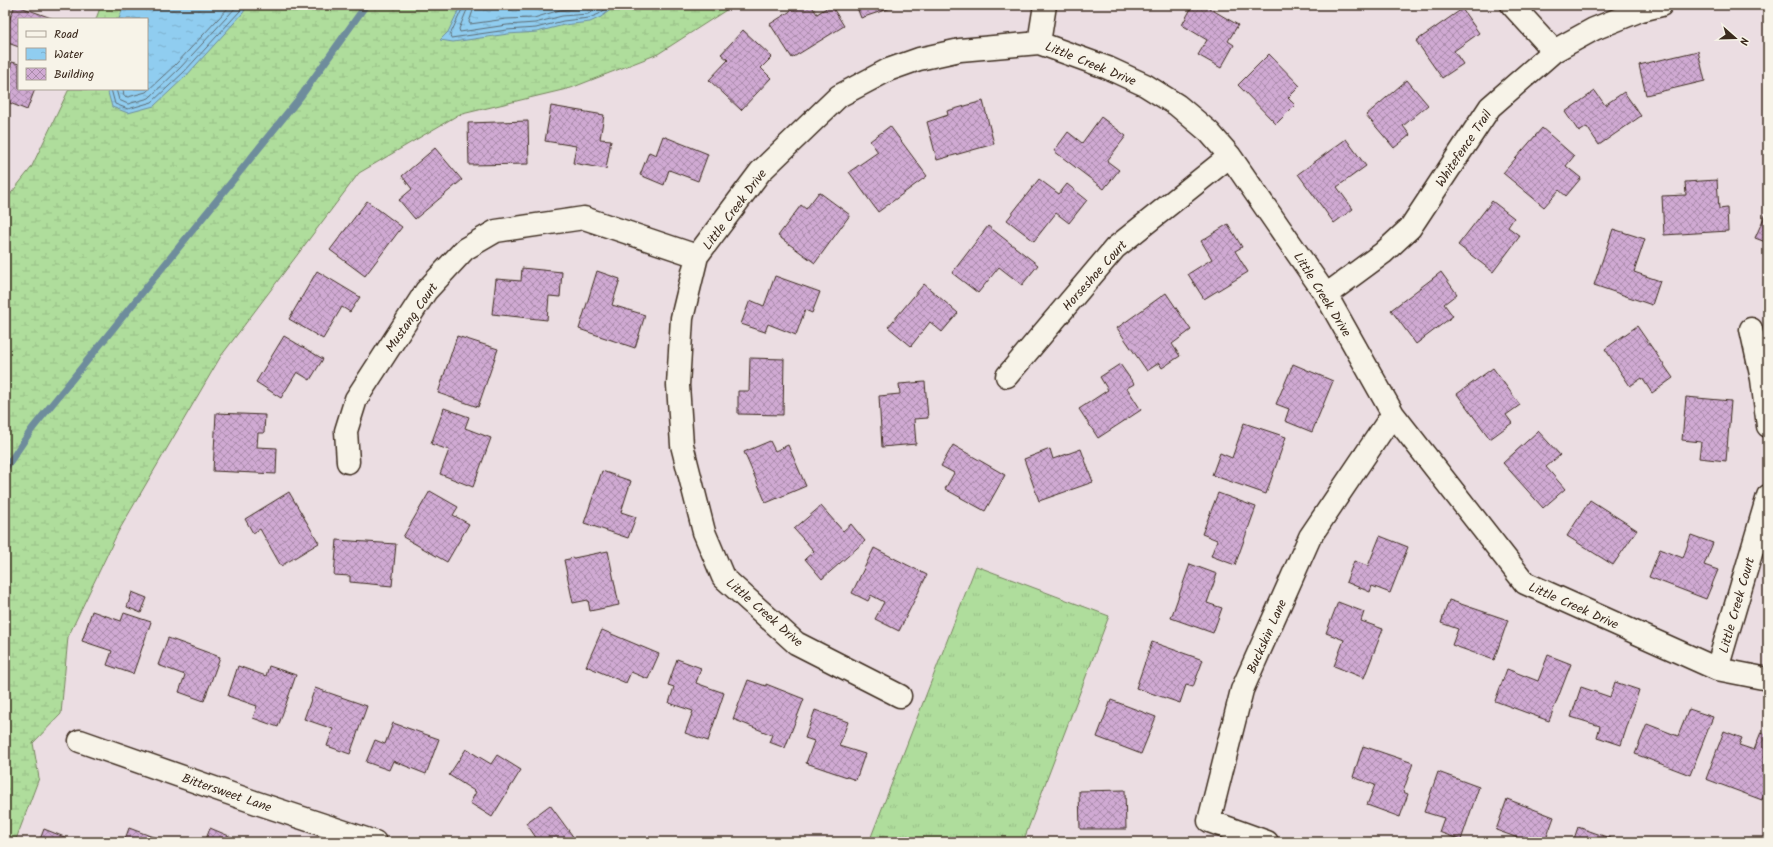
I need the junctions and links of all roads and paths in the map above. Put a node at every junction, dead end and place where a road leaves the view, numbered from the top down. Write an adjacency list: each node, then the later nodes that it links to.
1 (1045, 5): 4 (street)
2 (1512, 5): 5 (street)
3 (1661, 5): 5 (street, Whitefence Trail)
4 (1039, 43): 6 (street, Little Creek Drive); 7 (street, Little Creek Drive)
5 (1554, 51): 8 (street, Whitefence Trail)
6 (1230, 156): 8 (street, Little Creek Drive); 10 (street, Horseshoe Court)
7 (697, 256): 13 (street, Mustang Court); 17 (street, Little Creek Drive)
8 (1326, 295): 11 (street, Little Creek Drive)
9 (1751, 330): 12 (street)
10 (1007, 376)
11 (1393, 414): 15 (street, Little Creek Drive); 20 (street, Buckskin Lane)
12 (1768, 426)
13 (348, 462)
14 (1768, 496): 15 (street, Little Creek Court)
15 (1717, 669): 16 (street, Little Creek Drive)
16 (1768, 679)
17 (900, 696)
18 (80, 741): 19 (street, Bittersweet Lane)
19 (375, 842)
20 (1267, 842)

